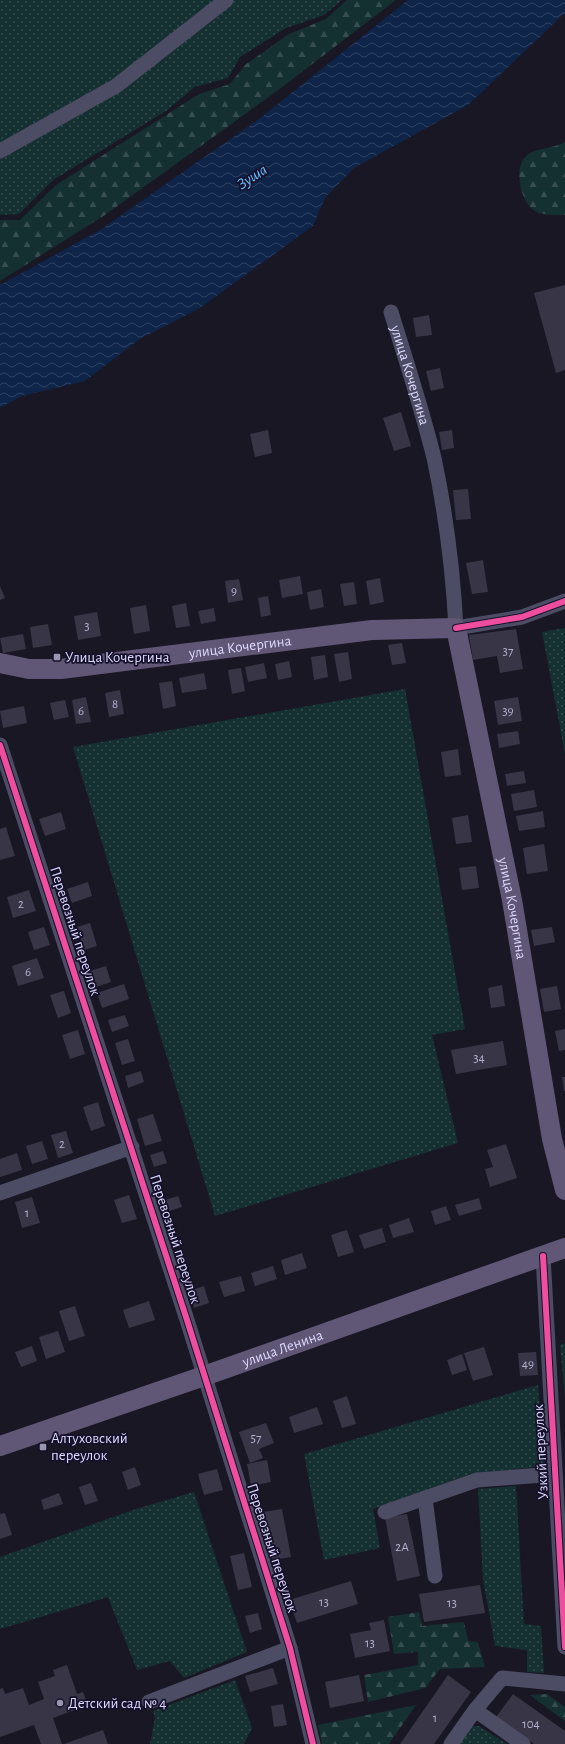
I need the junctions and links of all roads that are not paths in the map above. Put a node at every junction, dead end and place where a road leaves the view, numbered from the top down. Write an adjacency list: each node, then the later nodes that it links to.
1 (226, 0): 2 (street)
2 (0, 151)
3 (391, 312): 5 (street, улица Кочергина)
4 (565, 601): 5 (street)
5 (456, 628): 6 (main road, улица Кочергина); 9 (main road, улица Кочергина)
6 (0, 664)
7 (0, 745): 8 (street, Перевозный переулок)
8 (132, 1147): 10 (street); 13 (street, Перевозный переулок)
9 (565, 1190)
10 (0, 1193)
11 (565, 1248): 12 (main road, улица Ленина)
12 (543, 1256): 13 (main road, улица Ленина); 15 (street, Узкий переулок)
13 (204, 1376): 14 (main road, улица Ленина); 20 (street, Перевозный переулок)
14 (0, 1446)
15 (556, 1474): 16 (street); 19 (street, Узкий переулок)
16 (425, 1498): 17 (street); 18 (street)
17 (385, 1512)
18 (435, 1576)
19 (565, 1647)
20 (290, 1648): 22 (street); 24 (street, Перевозный переулок)
21 (565, 1684): 23 (street)
22 (149, 1702)
23 (475, 1710): 25 (street); 26 (street)
24 (313, 1744)
25 (451, 1744)
26 (523, 1744)

